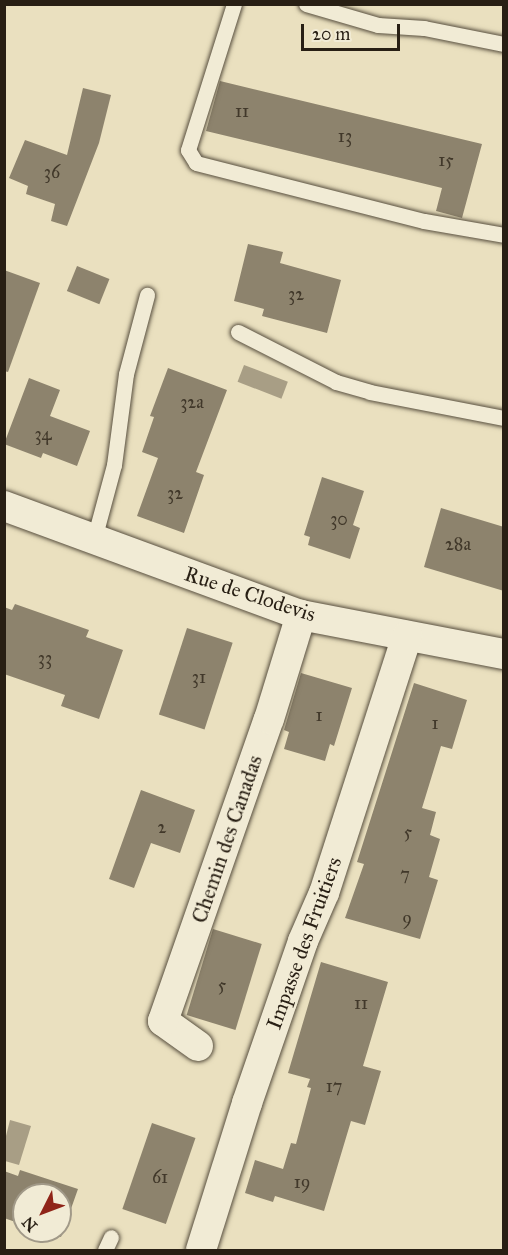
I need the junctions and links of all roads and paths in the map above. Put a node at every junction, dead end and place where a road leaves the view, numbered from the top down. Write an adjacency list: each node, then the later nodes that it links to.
1 (234, 4): 4 (lane)
2 (306, 4): 3 (lane)
3 (504, 44)
4 (504, 235)
5 (147, 295): 9 (lane)
6 (238, 332): 7 (lane)
7 (504, 418)
8 (4, 506): 9 (street, Rue de Clodevis)
9 (94, 539): 10 (street, Rue de Clodevis)
10 (301, 615): 11 (street, Rue de Clodevis); 13 (street, Chemin des Canadas)
11 (407, 636): 12 (street, Rue de Clodevis); 14 (street, Impasse des Fruitiers)
12 (504, 654)
13 (198, 1046)
14 (201, 1251)

